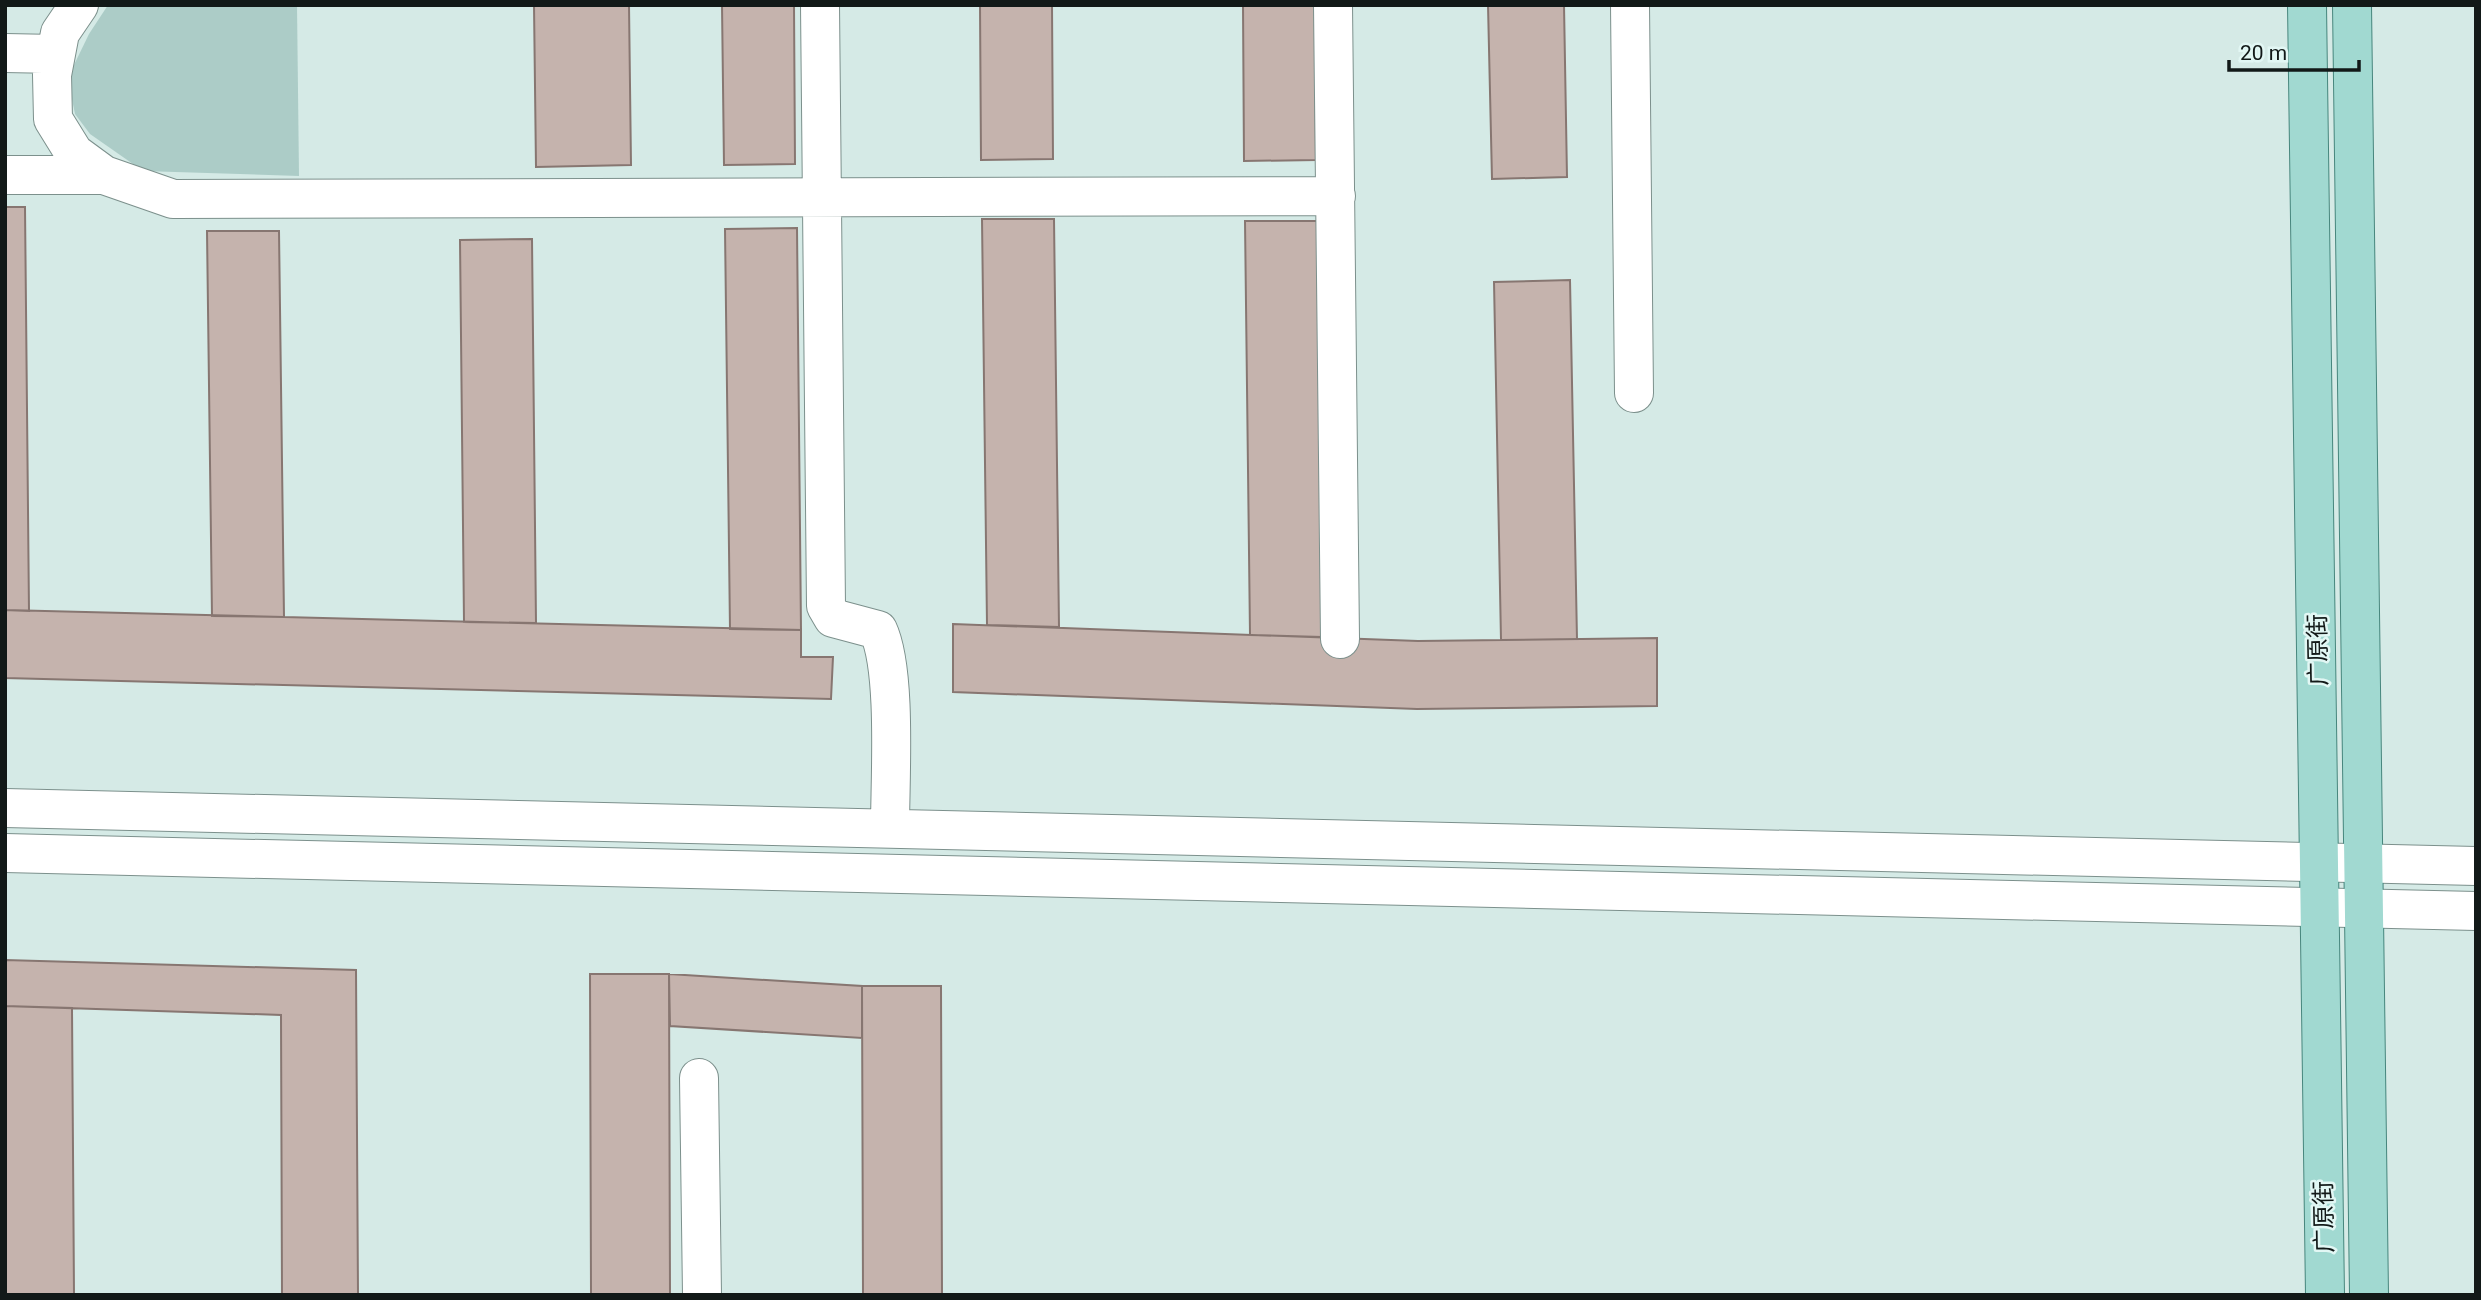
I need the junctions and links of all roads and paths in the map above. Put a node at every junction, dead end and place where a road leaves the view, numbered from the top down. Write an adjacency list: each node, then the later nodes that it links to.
1 (79, 5): 8 (street)
2 (820, 5): 12 (street)
3 (1333, 5): 11 (street)
4 (1630, 5): 13 (street)
5 (2307, 5): 18 (main road, 广原街)
6 (2352, 5): 19 (main road, 广原街)
7 (5, 53): 8 (street)
8 (56, 54): 10 (street)
9 (5, 175): 10 (street)
10 (104, 175): 12 (street)
11 (1336, 196): 12 (street); 14 (street)
12 (822, 197): 16 (street)
13 (1634, 393)
14 (1340, 639)
15 (5, 808): 16 (street)
16 (890, 828): 18 (street)
17 (5, 853): 21 (street)
18 (2321, 863): 19 (street); 21 (main road, 广原街)
19 (2364, 864): 20 (street); 22 (main road, 广原街)
20 (2476, 866)
21 (2322, 907): 22 (street); 26 (main road, 广原街)
22 (2365, 908): 23 (street); 27 (main road, 广原街)
23 (2476, 911)
24 (699, 1078): 25 (street)
25 (702, 1295)
26 (2325, 1295)
27 (2369, 1295)

